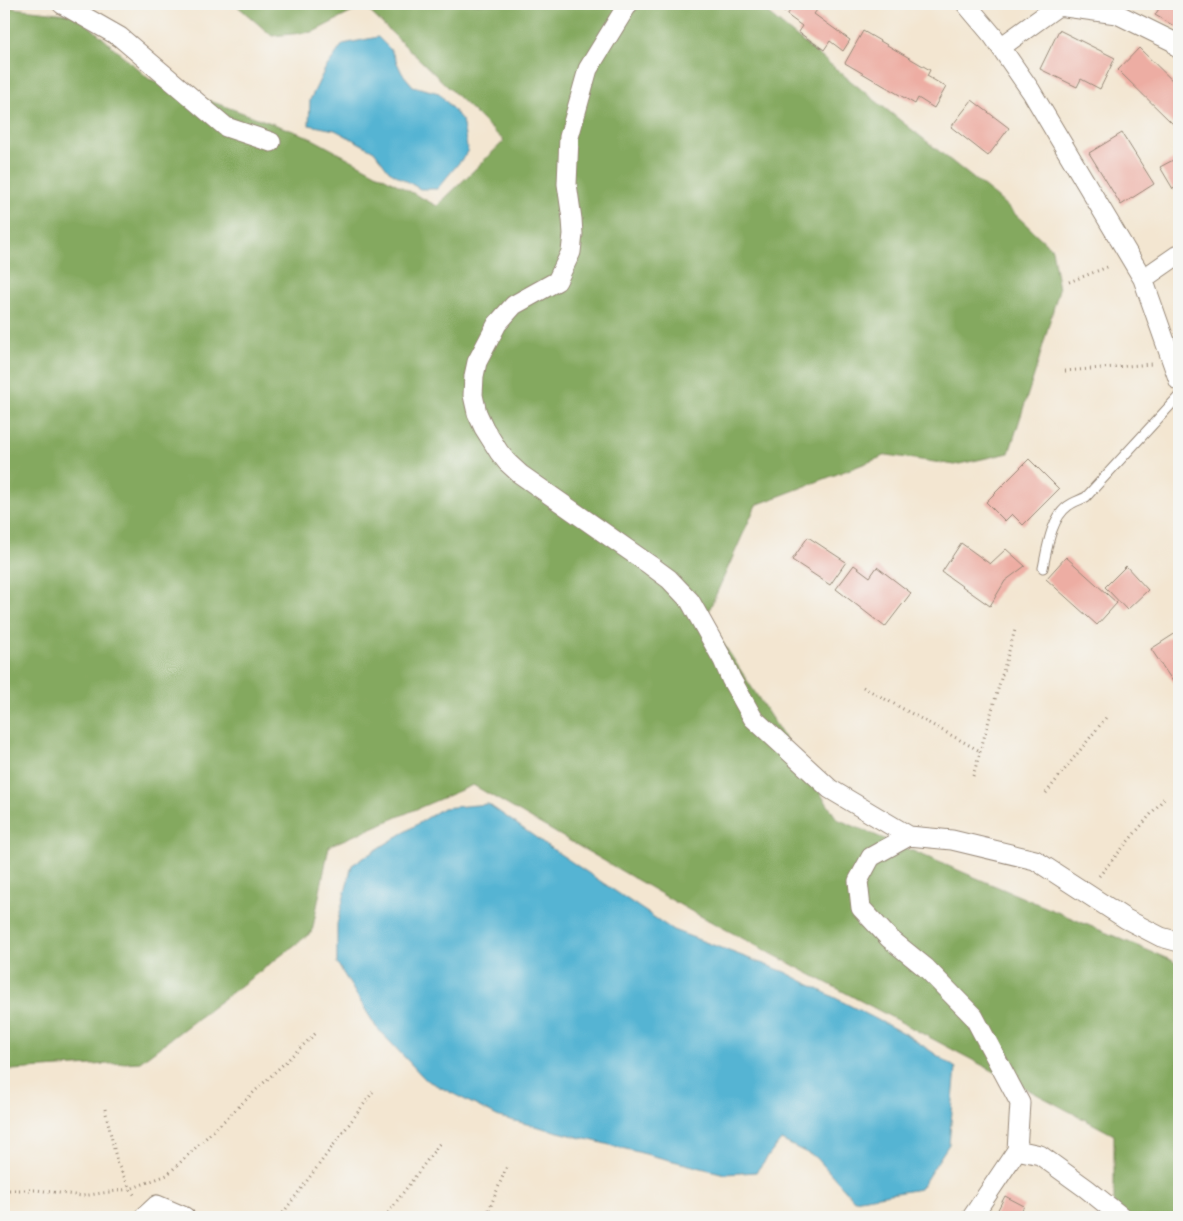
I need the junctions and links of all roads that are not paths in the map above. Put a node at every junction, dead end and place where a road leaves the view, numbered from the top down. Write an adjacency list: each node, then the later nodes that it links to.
1 (62, 4): 6 (street)
2 (628, 4): 12 (street)
3 (966, 4): 4 (street)
4 (1001, 47): 5 (street); 8 (street)
5 (1179, 50)
6 (271, 142)
7 (1179, 254): 8 (street)
8 (1143, 278): 9 (street)
9 (1179, 382)
10 (1179, 396): 11 (lane)
11 (1043, 568)
12 (909, 836): 13 (street); 14 (street)
13 (1179, 942)
14 (1017, 1150): 17 (street); 18 (street)
15 (142, 1210): 16 (street)
16 (185, 1217)
17 (972, 1217)
18 (1122, 1217)

